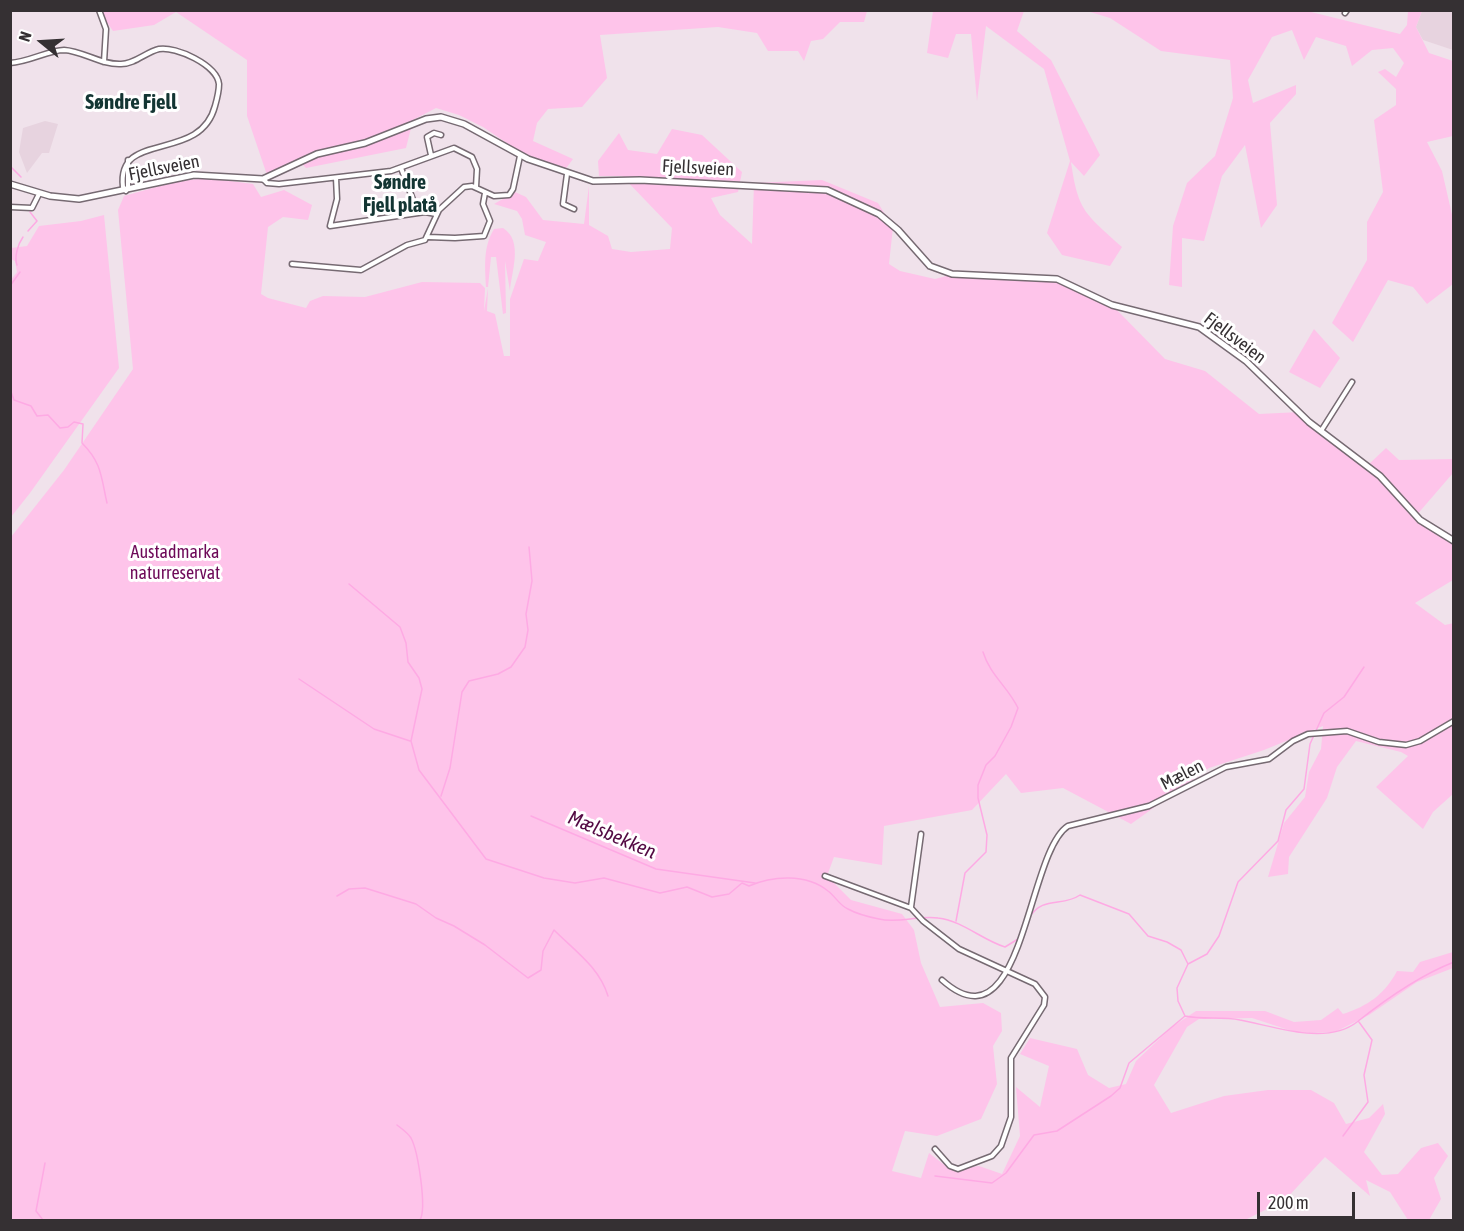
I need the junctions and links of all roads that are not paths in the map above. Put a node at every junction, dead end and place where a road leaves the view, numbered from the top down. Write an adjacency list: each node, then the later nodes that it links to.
1 (99, 10): 2 (street)
2 (104, 62): 3 (street); 13 (street)
3 (10, 63)
4 (441, 135): 5 (street)
5 (431, 155): 7 (street); 12 (street)
6 (520, 156): 8 (main road, Fjellsveien); 10 (main road, Fjellsveien); 14 (street)
7 (401, 168): 9 (street); 18 (street)
8 (567, 174): 17 (street); 23 (main road, Fjellsveien)
9 (336, 177): 10 (street); 18 (street)
10 (263, 179): 13 (main road, Fjellsveien)
11 (10, 184): 15 (main road, Fjellsveien)
12 (476, 188): 14 (street); 19 (street)
13 (126, 191): 15 (main road, Fjellsveien)
14 (485, 193): 20 (street)
15 (39, 194): 16 (street)
16 (10, 207)
17 (574, 209)
18 (417, 213): 19 (street)
19 (436, 214): 20 (street)
20 (428, 237): 21 (street)
21 (292, 264)
22 (1352, 382): 23 (street)
23 (1321, 431): 24 (main road, Fjellsveien)
24 (1454, 541)
25 (1454, 721): 29 (street, Mælen)
26 (921, 834): 28 (street)
27 (825, 876): 28 (street)
28 (911, 908): 29 (street)
29 (1006, 973): 30 (street); 31 (street)
30 (942, 980)
31 (935, 1149)

